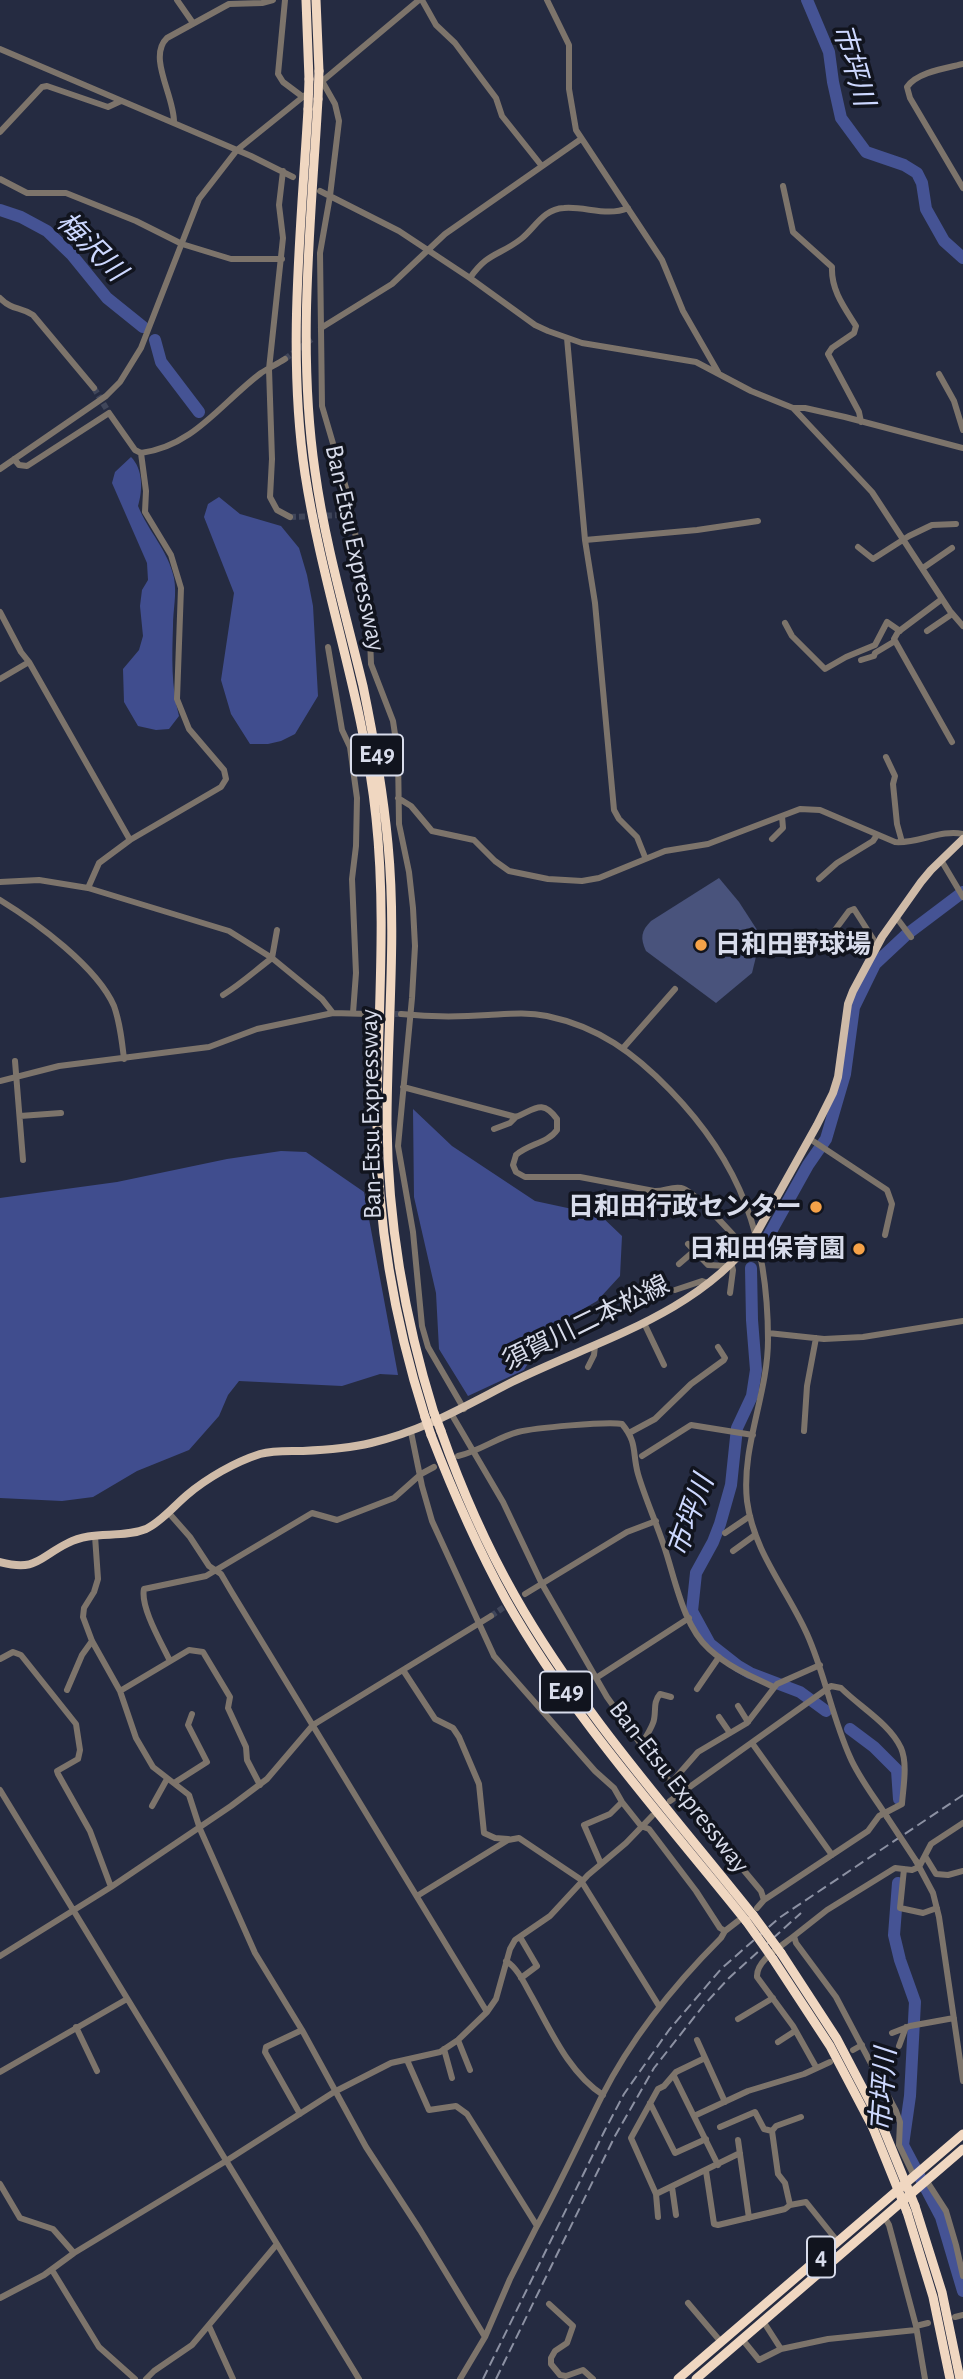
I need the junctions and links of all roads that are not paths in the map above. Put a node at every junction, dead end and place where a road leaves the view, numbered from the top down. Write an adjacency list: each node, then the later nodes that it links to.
1 (177, 0): 8 (street)
2 (273, 0): 8 (street)
3 (285, 0): 12 (street)
4 (306, 0): 132 (highway, Ban-Etsu Expressway / E49, bridge)
5 (316, 0): 132 (highway, Ban-Etsu Expressway / E49, bridge)
6 (421, 0): 11 (street); 18 (street)
7 (547, 0): 16 (street)
8 (192, 23): 14 (street)
9 (0, 49): 13 (street)
10 (963, 64): 23 (street)
11 (322, 81): 12 (street); 25 (street)
12 (303, 97): 17 (street)
13 (121, 101): 14 (street); 15 (street)
14 (174, 123): 17 (street)
15 (0, 132)
16 (581, 139): 18 (street); 26 (street)
17 (237, 150): 19 (street); 27 (street)
18 (541, 165): 28 (street)
19 (283, 171): 20 (street); 29 (street)
20 (293, 177)
21 (0, 179): 27 (street)
22 (783, 186): 41 (street)
23 (963, 188)
24 (320, 191): 25 (street)
25 (330, 196): 28 (street); 32 (street)
26 (628, 208): 30 (street); 37 (street)
27 (182, 244): 29 (street); 45 (street)
28 (429, 250): 30 (street); 32 (street)
29 (282, 260): 36 (street)
30 (470, 278): 33 (street)
31 (0, 298): 39 (street)
32 (321, 331): 34 (street); 47 (street)
33 (567, 338): 37 (street); 53 (street)
34 (312, 339)
35 (285, 359): 36 (street)
36 (269, 369): 44 (street); 49 (street)
37 (719, 372): 40 (street)
38 (939, 374): 42 (street)
39 (94, 388)
40 (793, 408): 41 (street); 52 (street)
41 (861, 422): 43 (street)
42 (963, 430)
43 (963, 449)
44 (141, 453): 45 (street); 80 (street)
45 (14, 459): 46 (street)
46 (0, 468)
47 (351, 514): 48 (street); 69 (street)
48 (342, 515)
49 (290, 517)
50 (758, 521): 53 (street)
51 (956, 524): 52 (street)
52 (903, 539): 54 (street); 56 (street)
53 (586, 540): 82 (street)
54 (858, 547)
55 (952, 548): 56 (street)
56 (923, 568): 57 (street)
57 (942, 599): 59 (street); 62 (street)
58 (0, 612): 67 (street)
59 (952, 614): 61 (street); 63 (street)
60 (785, 623): 62 (street)
61 (963, 626)
62 (900, 631): 64 (street)
63 (927, 631)
64 (895, 642): 66 (street); 71 (street)
65 (328, 647): 73 (street)
66 (861, 660)
67 (29, 662): 68 (street); 80 (street)
68 (0, 679)
69 (396, 739): 70 (street); 75 (street)
70 (381, 741)
71 (952, 742)
72 (358, 746): 73 (street)
73 (350, 747): 98 (street)
74 (886, 757): 81 (street)
75 (398, 798): 82 (street); 100 (street)
76 (782, 816): 77 (street); 79 (street); 82 (street)
77 (877, 835): 81 (street); 84 (street)
78 (963, 836): 81 (street); 83 (main road, 須賀川二本松線)
79 (772, 839)
80 (130, 840): 86 (street)
81 (902, 842)
82 (645, 857)
83 (941, 860): 87 (street); 89 (main road, 須賀川二本松線)
84 (819, 879)
85 (0, 882): 86 (street)
86 (88, 888): 94 (street)
87 (963, 897)
88 (0, 900): 102 (street)
89 (896, 917): 92 (street); 93 (main road, 須賀川二本松線)
90 (277, 930): 94 (street)
91 (835, 930): 93 (street)
92 (911, 937)
93 (877, 945): 111 (main road, 須賀川二本松線)
94 (272, 958): 96 (street); 97 (street)
95 (675, 989): 101 (street)
96 (223, 995)
97 (333, 1013): 98 (street); 102 (street)
98 (353, 1013): 99 (street)
99 (368, 1014)
100 (405, 1014): 101 (street); 106 (street)
101 (624, 1047): 114 (street)
102 (124, 1059): 104 (street)
103 (15, 1061): 104 (street)
104 (17, 1076): 105 (street); 108 (street)
105 (0, 1081)
106 (403, 1087): 109 (street); 131 (street)
107 (61, 1113): 108 (street)
108 (20, 1116): 112 (street)
109 (516, 1117): 110 (street); 116 (street)
110 (494, 1129)
111 (810, 1139): 113 (street); 114 (main road, 須賀川二本松線)
112 (23, 1160)
113 (885, 1235)
114 (755, 1236): 116 (main road, 須賀川二本松線); 125 (street)
115 (688, 1244): 117 (street)
116 (746, 1249): 119 (main road, 須賀川二本松線)
117 (694, 1251): 118 (street); 119 (street)
118 (679, 1264)
119 (729, 1264): 120 (main road, 須賀川二本松線); 122 (street)
120 (708, 1283): 121 (street); 124 (main road, 須賀川二本松線)
121 (675, 1290)
122 (730, 1293)
123 (963, 1321): 126 (street)
124 (644, 1323): 127 (main road, 須賀川二本松線); 129 (street)
125 (768, 1333): 126 (street); 137 (street)
126 (816, 1338): 134 (street)
127 (595, 1346): 130 (street); 131 (main road, 須賀川二本松線)
128 (718, 1347): 136 (street)
129 (664, 1366)
130 (588, 1367)
131 (464, 1409): 133 (main road, 須賀川二本松線)
132 (430, 1415): 204 (highway, Ban-Etsu Expressway / E49, bridge)
133 (452, 1415): 135 (main road, 須賀川二本松線); 138 (street)
134 (804, 1431)
135 (411, 1432): 142 (street); 143 (main road, 須賀川二本松線)
136 (629, 1433): 138 (street); 145 (street)
137 (753, 1435): 139 (street); 144 (street)
138 (474, 1453): 140 (street); 152 (street)
139 (642, 1456)
140 (458, 1457)
141 (434, 1466): 142 (street)
142 (421, 1474): 151 (street); 156 (street)
143 (168, 1512): 148 (main road, 須賀川二本松線); 151 (street)
144 (750, 1516): 146 (street); 147 (street)
145 (656, 1521): 152 (street); 155 (street)
146 (725, 1533)
147 (755, 1535): 149 (street); 161 (street)
148 (95, 1536): 150 (main road, 須賀川二本松線); 157 (street)
149 (733, 1551)
150 (0, 1562)
151 (215, 1570): 160 (street); 174 (street)
152 (542, 1584): 153 (street); 163 (street)
153 (525, 1594)
154 (491, 1616): 156 (street)
155 (689, 1618): 158 (street); 163 (street)
156 (480, 1622): 162 (street); 184 (street)
157 (92, 1641): 167 (street); 168 (street)
158 (719, 1657): 164 (street); 165 (street)
159 (0, 1658): 199 (street)
160 (170, 1661): 168 (street); 180 (street)
161 (820, 1665): 164 (street); 166 (street)
162 (403, 1670): 174 (street); 191 (street)
163 (596, 1678): 177 (street)
164 (774, 1687): 173 (street)
165 (697, 1689)
166 (827, 1689): 176 (street); 186 (street); 186 (street)
167 (67, 1690)
168 (120, 1691): 178 (street)
169 (671, 1697): 177 (street)
170 (738, 1706): 173 (street)
171 (192, 1714): 178 (street)
172 (719, 1717): 175 (street)
173 (748, 1722): 175 (street)
174 (313, 1725): 180 (street); 200 (street)
175 (730, 1733): 179 (street)
176 (752, 1743): 182 (street); 192 (street)
177 (641, 1745): 179 (street)
178 (170, 1781): 185 (street); 190 (street)
179 (671, 1783): 182 (street)
180 (260, 1785): 190 (street)
181 (0, 1790): 203 (street)
182 (679, 1794): 183 (street); 201 (street)
183 (670, 1801)
184 (622, 1802): 189 (street); 194 (street)
185 (152, 1806)
186 (886, 1815): 192 (street); 195 (street, bridge)
187 (652, 1816): 189 (street)
188 (963, 1823): 193 (street)
189 (641, 1826): 194 (street); 205 (street)
190 (200, 1829): 199 (street); 219 (street)
191 (509, 1839): 198 (street); 200 (street)
192 (832, 1855): 201 (street)
193 (925, 1856): 195 (street); 197 (street)
194 (601, 1864): 198 (street)
195 (918, 1864): 196 (street); 202 (street)
196 (904, 1869): 202 (street); 206 (street)
197 (963, 1871)
198 (583, 1882): 207 (street); 213 (street)
199 (111, 1887): 203 (street)
200 (417, 1896): 214 (street)
201 (764, 1900): 204 (street)
202 (937, 1908): 215 (street)
203 (74, 1910): 208 (street); 212 (street)
204 (748, 1916): 205 (street); 262 (highway, Ban-Etsu Expressway / E49, bridge)
205 (724, 1931): 213 (street)
206 (794, 1936): 211 (street); 225 (street)
207 (520, 1937): 209 (street); 210 (street)
208 (0, 1956)
209 (506, 1961): 210 (street); 214 (street)
210 (521, 1978): 240 (street)
211 (773, 1998): 216 (street); 220 (street)
212 (127, 1999): 217 (street); 253 (street)
213 (659, 2006): 240 (street)
214 (487, 2012): 222 (street)
215 (954, 2018): 218 (street); 238 (street)
216 (738, 2019)
217 (76, 2027): 234 (street); 235 (street)
218 (906, 2027): 221 (street); 226 (street)
219 (302, 2030): 239 (street); 243 (street)
220 (795, 2031): 224 (street); 232 (street)
221 (892, 2033)
222 (458, 2040): 227 (street); 233 (street)
223 (697, 2040): 229 (street)
224 (778, 2042)
225 (862, 2045): 228 (street); 256 (street)
226 (899, 2046)
227 (444, 2049): 230 (street); 237 (street)
228 (853, 2050)
229 (705, 2058): 236 (street); 241 (street)
230 (407, 2060): 239 (street); 267 (street)
231 (830, 2062): 232 (street)
232 (816, 2067): 241 (street)
233 (470, 2070)
234 (97, 2071)
235 (0, 2072)
236 (674, 2076): 242 (street); 244 (street)
237 (452, 2078)
238 (963, 2081)
239 (334, 2092): 243 (street); 282 (street)
240 (603, 2095): 267 (street)
241 (725, 2102): 244 (street)
242 (650, 2103): 249 (street); 260 (street)
243 (300, 2114): 253 (street)
244 (694, 2116): 249 (street)
245 (801, 2117): 247 (street)
246 (720, 2127): 247 (street)
247 (772, 2131): 261 (street)
248 (963, 2134): 256 (highway, 4)
249 (705, 2139): 254 (street)
250 (738, 2140): 252 (street)
251 (963, 2149): 257 (highway, 4)
252 (740, 2153): 254 (street); 266 (street)
253 (226, 2161): 269 (street); 270 (street)
254 (718, 2165): 255 (street)
255 (706, 2171): 259 (street); 266 (street)
256 (914, 2176): 268 (highway, 4)
257 (926, 2180): 264 (highway, 4); 272 (street)
258 (0, 2184): 270 (street)
259 (672, 2187): 260 (street); 263 (street)
260 (656, 2194): 265 (street)
261 (790, 2205): 266 (street); 268 (street)
262 (911, 2209): 295 (highway, Ban-Etsu Expressway / E49); 296 (highway, Ban-Etsu Expressway / E49)
263 (676, 2215)
264 (884, 2216): 278 (highway, 4); 281 (street)
265 (658, 2217)
266 (749, 2218)
267 (537, 2226): 282 (street)
268 (838, 2242): 284 (highway, 4)
269 (277, 2244): 280 (street); 289 (street)
270 (74, 2253): 271 (street)
271 (52, 2270): 273 (street); 286 (street)
272 (963, 2276)
273 (0, 2298)
274 (688, 2303): 284 (street)
275 (549, 2304): 291 (street)
276 (963, 2315): 277 (street)
277 (955, 2317)
278 (763, 2321): 283 (highway, 4); 285 (street)
279 (928, 2323): 281 (street)
280 (209, 2326): 287 (street); 288 (street)
281 (916, 2328): 285 (street); 294 (street)
282 (485, 2337): 290 (street)
283 (742, 2339): 285 (street); 293 (highway, 4)
284 (722, 2342): 292 (highway, 4)
285 (781, 2350)
286 (135, 2379)
287 (146, 2379)
288 (233, 2379)
289 (359, 2379)
290 (460, 2379)
291 (593, 2379)
292 (678, 2379)
293 (696, 2379)
294 (925, 2379)
295 (950, 2379)
296 (960, 2379)

